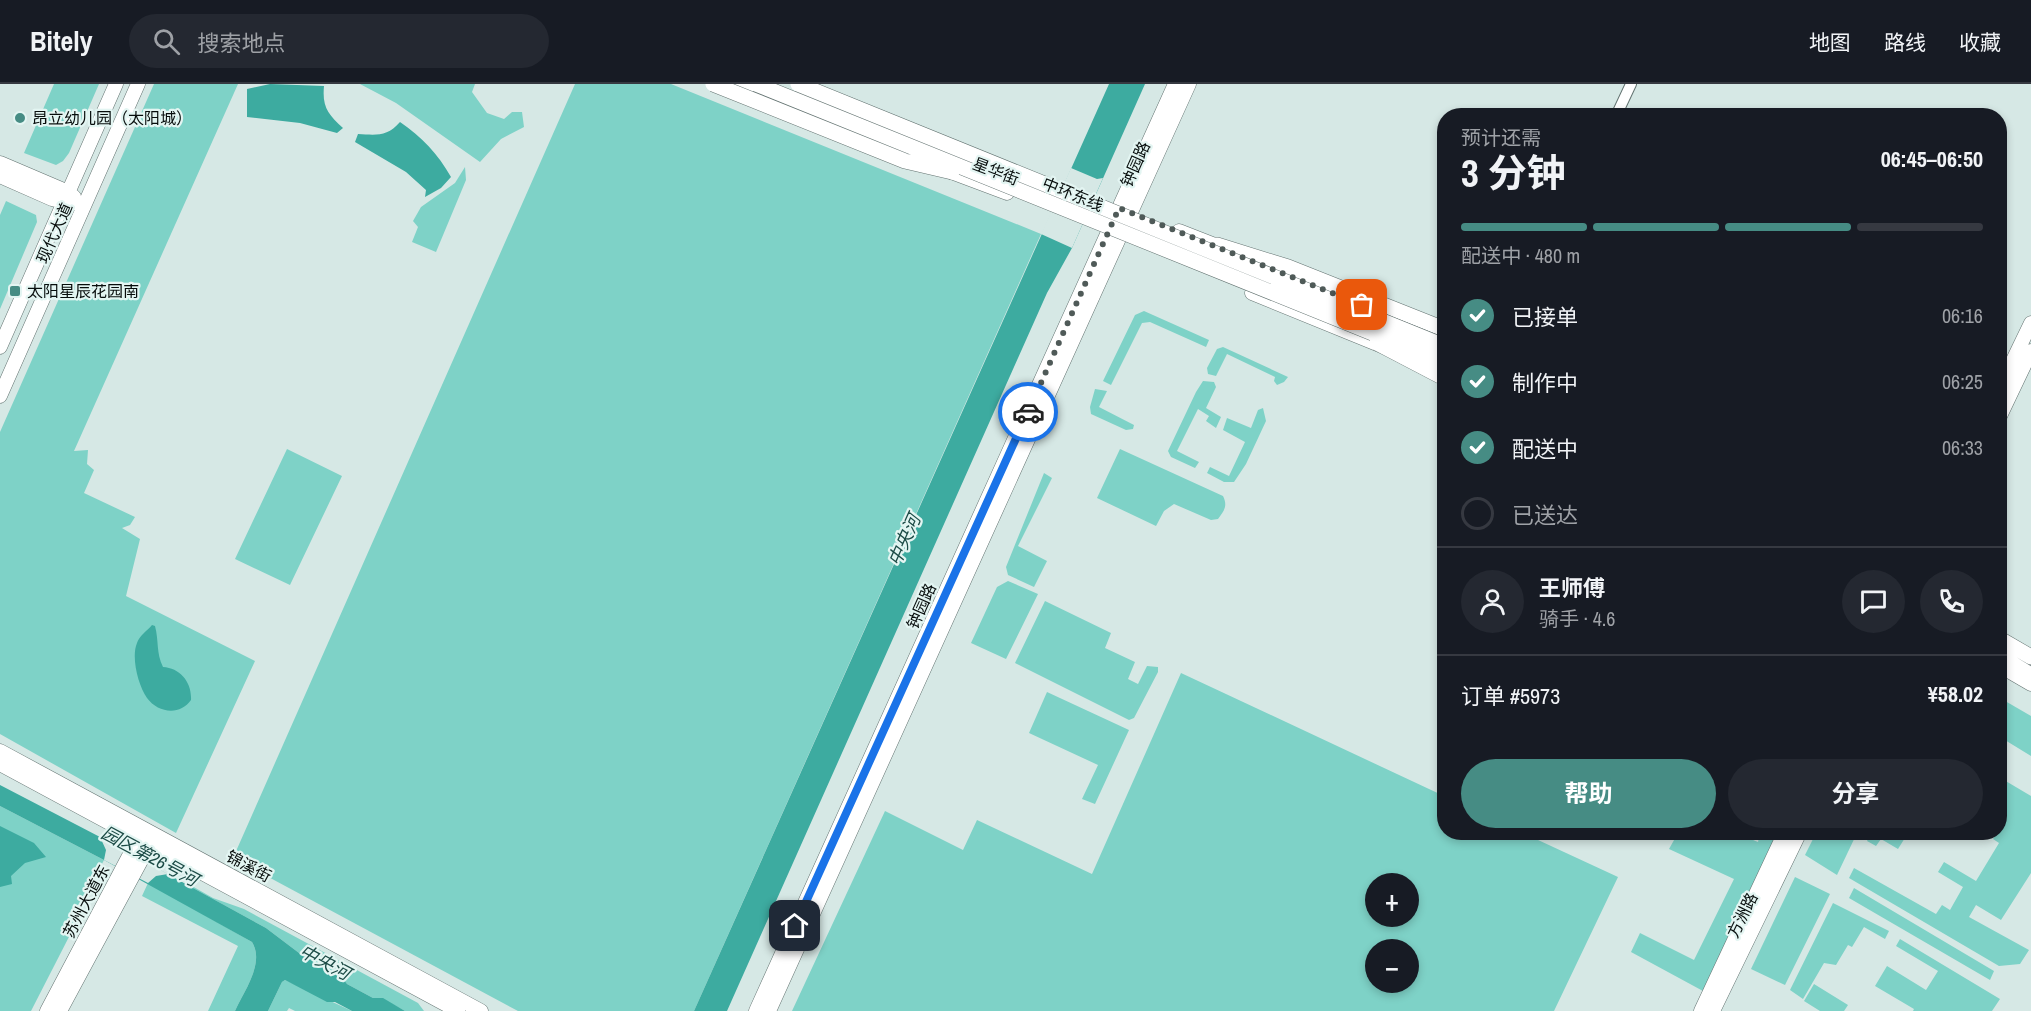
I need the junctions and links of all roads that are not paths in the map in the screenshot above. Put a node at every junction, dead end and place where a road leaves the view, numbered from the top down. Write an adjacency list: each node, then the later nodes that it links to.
1 (116, 84): 15 (main road, 现代大道)
2 (138, 84): 16 (main road, 现代大道)
3 (713, 84): 14 (highway, bridge)
4 (735, 84): 18 (main road, 星华街)
5 (756, 84): 14 (highway, 中环东线, bridge)
6 (798, 84): 24 (highway, 中环东线, bridge)
7 (815, 84): 17 (main road, 星华街)
8 (1175, 84): 17 (main road, 钟园路)
9 (1189, 84): 17 (main road, 钟园路)
10 (1631, 84): 11 (street)
11 (1620, 108)
12 (0, 163): 15 (main road)
13 (0, 176): 15 (main road)
14 (996, 182): 20 (highway, 中环东线, bridge)
15 (66, 197): 16 (main road); 25 (main road, 现代大道)
16 (84, 206): 31 (main road, 现代大道)
17 (1125, 210): 18 (main road, 钟园路); 19 (main road, 星华街)
18 (1115, 236): 28 (main road, 星华街); 52 (main road, 钟园路); 53 (main road, 钟园路)
19 (1217, 245): 22 (highway); 23 (main road, 星华街)
20 (1333, 317): 27 (highway, 中环东线, bridge); 30 (highway, bridge)
21 (2031, 323): 29 (main road)
22 (1437, 326)
23 (1437, 336)
24 (1437, 343)
25 (0, 347)
26 (2031, 351): 32 (main road)
27 (1437, 359)
28 (1437, 369)
29 (2007, 373)
30 (1437, 375)
31 (0, 396)
32 (2007, 401)
33 (2007, 635): 35 (main road)
34 (2007, 643): 36 (highway)
35 (2031, 649)
36 (2031, 657)
37 (2007, 660): 39 (highway)
38 (2007, 670): 40 (main road)
39 (2031, 675)
40 (2031, 684)
41 (0, 751): 43 (main road, 锦溪街)
42 (0, 764): 43 (main road, 锦溪街)
43 (146, 838): 46 (main road, 苏州大道东); 50 (main road, 锦溪街); 51 (main road, 锦溪街)
44 (1782, 840): 47 (main road, 方洲路)
45 (1796, 840): 47 (main road, 方洲路)
46 (127, 872): 48 (main road, 苏州大道东); 49 (main road, 苏州大道东)
47 (1709, 1010)
48 (47, 1011)
49 (60, 1011)
50 (458, 1011)
51 (481, 1011)
52 (756, 1011)
53 (770, 1011)

